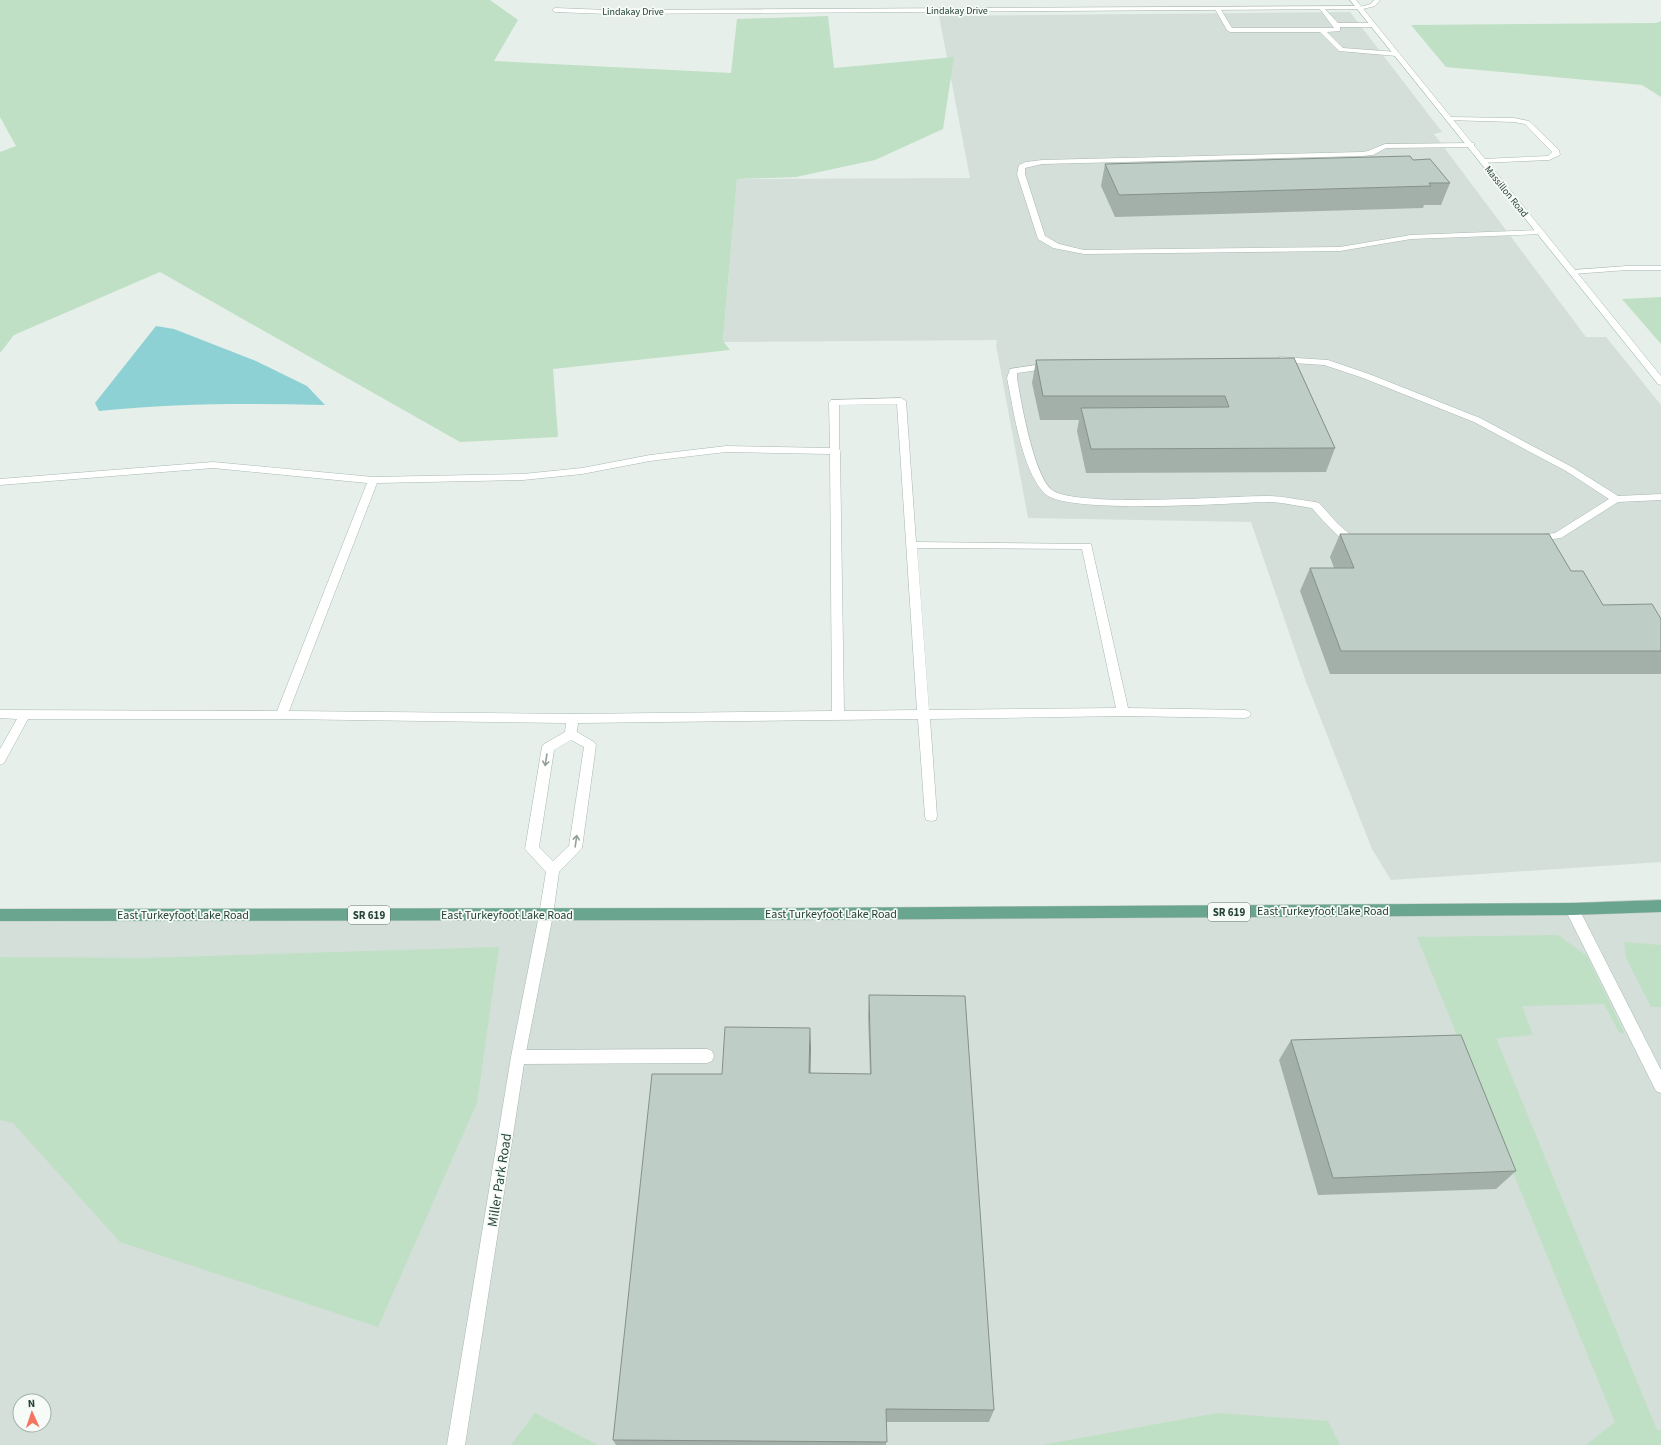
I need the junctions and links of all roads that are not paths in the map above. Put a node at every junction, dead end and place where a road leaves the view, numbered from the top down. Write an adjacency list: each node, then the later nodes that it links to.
1 (1353, 0): 4 (street, Massillon Road)
2 (1377, 0): 4 (street)
3 (1322, 8): 4 (street, Lindakay Drive); 6 (street, Lindakay Drive); 7 (street)
4 (1359, 8): 8 (street, Massillon Road)
5 (555, 10): 6 (street, Lindakay Drive)
6 (1218, 10): 9 (street)
7 (1336, 25): 8 (street); 9 (street)
8 (1372, 25): 10 (street, Massillon Road)
9 (1322, 30): 10 (street)
10 (1397, 54): 11 (street, Massillon Road)
11 (1449, 119): 12 (street, Massillon Road); 13 (street)
12 (1470, 145): 13 (street, Massillon Road); 14 (street)
13 (1483, 161): 14 (street, Massillon Road)
14 (1540, 232): 16 (street, Massillon Road)
15 (1661, 268): 16 (street)
16 (1573, 272): 19 (street, Massillon Road)
17 (1268, 360): 24 (street)
18 (1063, 364): 27 (street)
19 (1661, 382)
20 (836, 451): 21 (street); 26 (street); 34 (street)
21 (373, 480): 22 (street); 33 (street)
22 (0, 482)
23 (1661, 497): 24 (street)
24 (1616, 499): 25 (street)
25 (1526, 539)
26 (911, 545): 28 (street); 31 (street)
27 (1362, 545)
28 (1123, 712): 31 (street); 32 (street)
29 (0, 714): 30 (street)
30 (25, 714): 33 (street); 37 (street)
31 (923, 714): 34 (street); 38 (street)
32 (1245, 714)
33 (281, 715): 35 (street)
34 (838, 715): 35 (street)
35 (573, 719): 36 (street)
36 (571, 734): 39 (street, one-way to 36); 39 (street, one-way to 39)
37 (0, 760)
38 (931, 816)
39 (553, 870): 43 (street, Miller Park Road)
40 (1661, 906): 41 (main road, East Turkeyfoot Lake Road / SR 619)
41 (1572, 909): 43 (main road, East Turkeyfoot Lake Road / SR 619); 46 (street)
42 (0, 915): 43 (main road, East Turkeyfoot Lake Road / SR 619)
43 (546, 915): 45 (street, Miller Park Road)
44 (708, 1056): 45 (street)
45 (518, 1058): 47 (street, Miller Park Road)
46 (1661, 1086)
47 (456, 1445)

